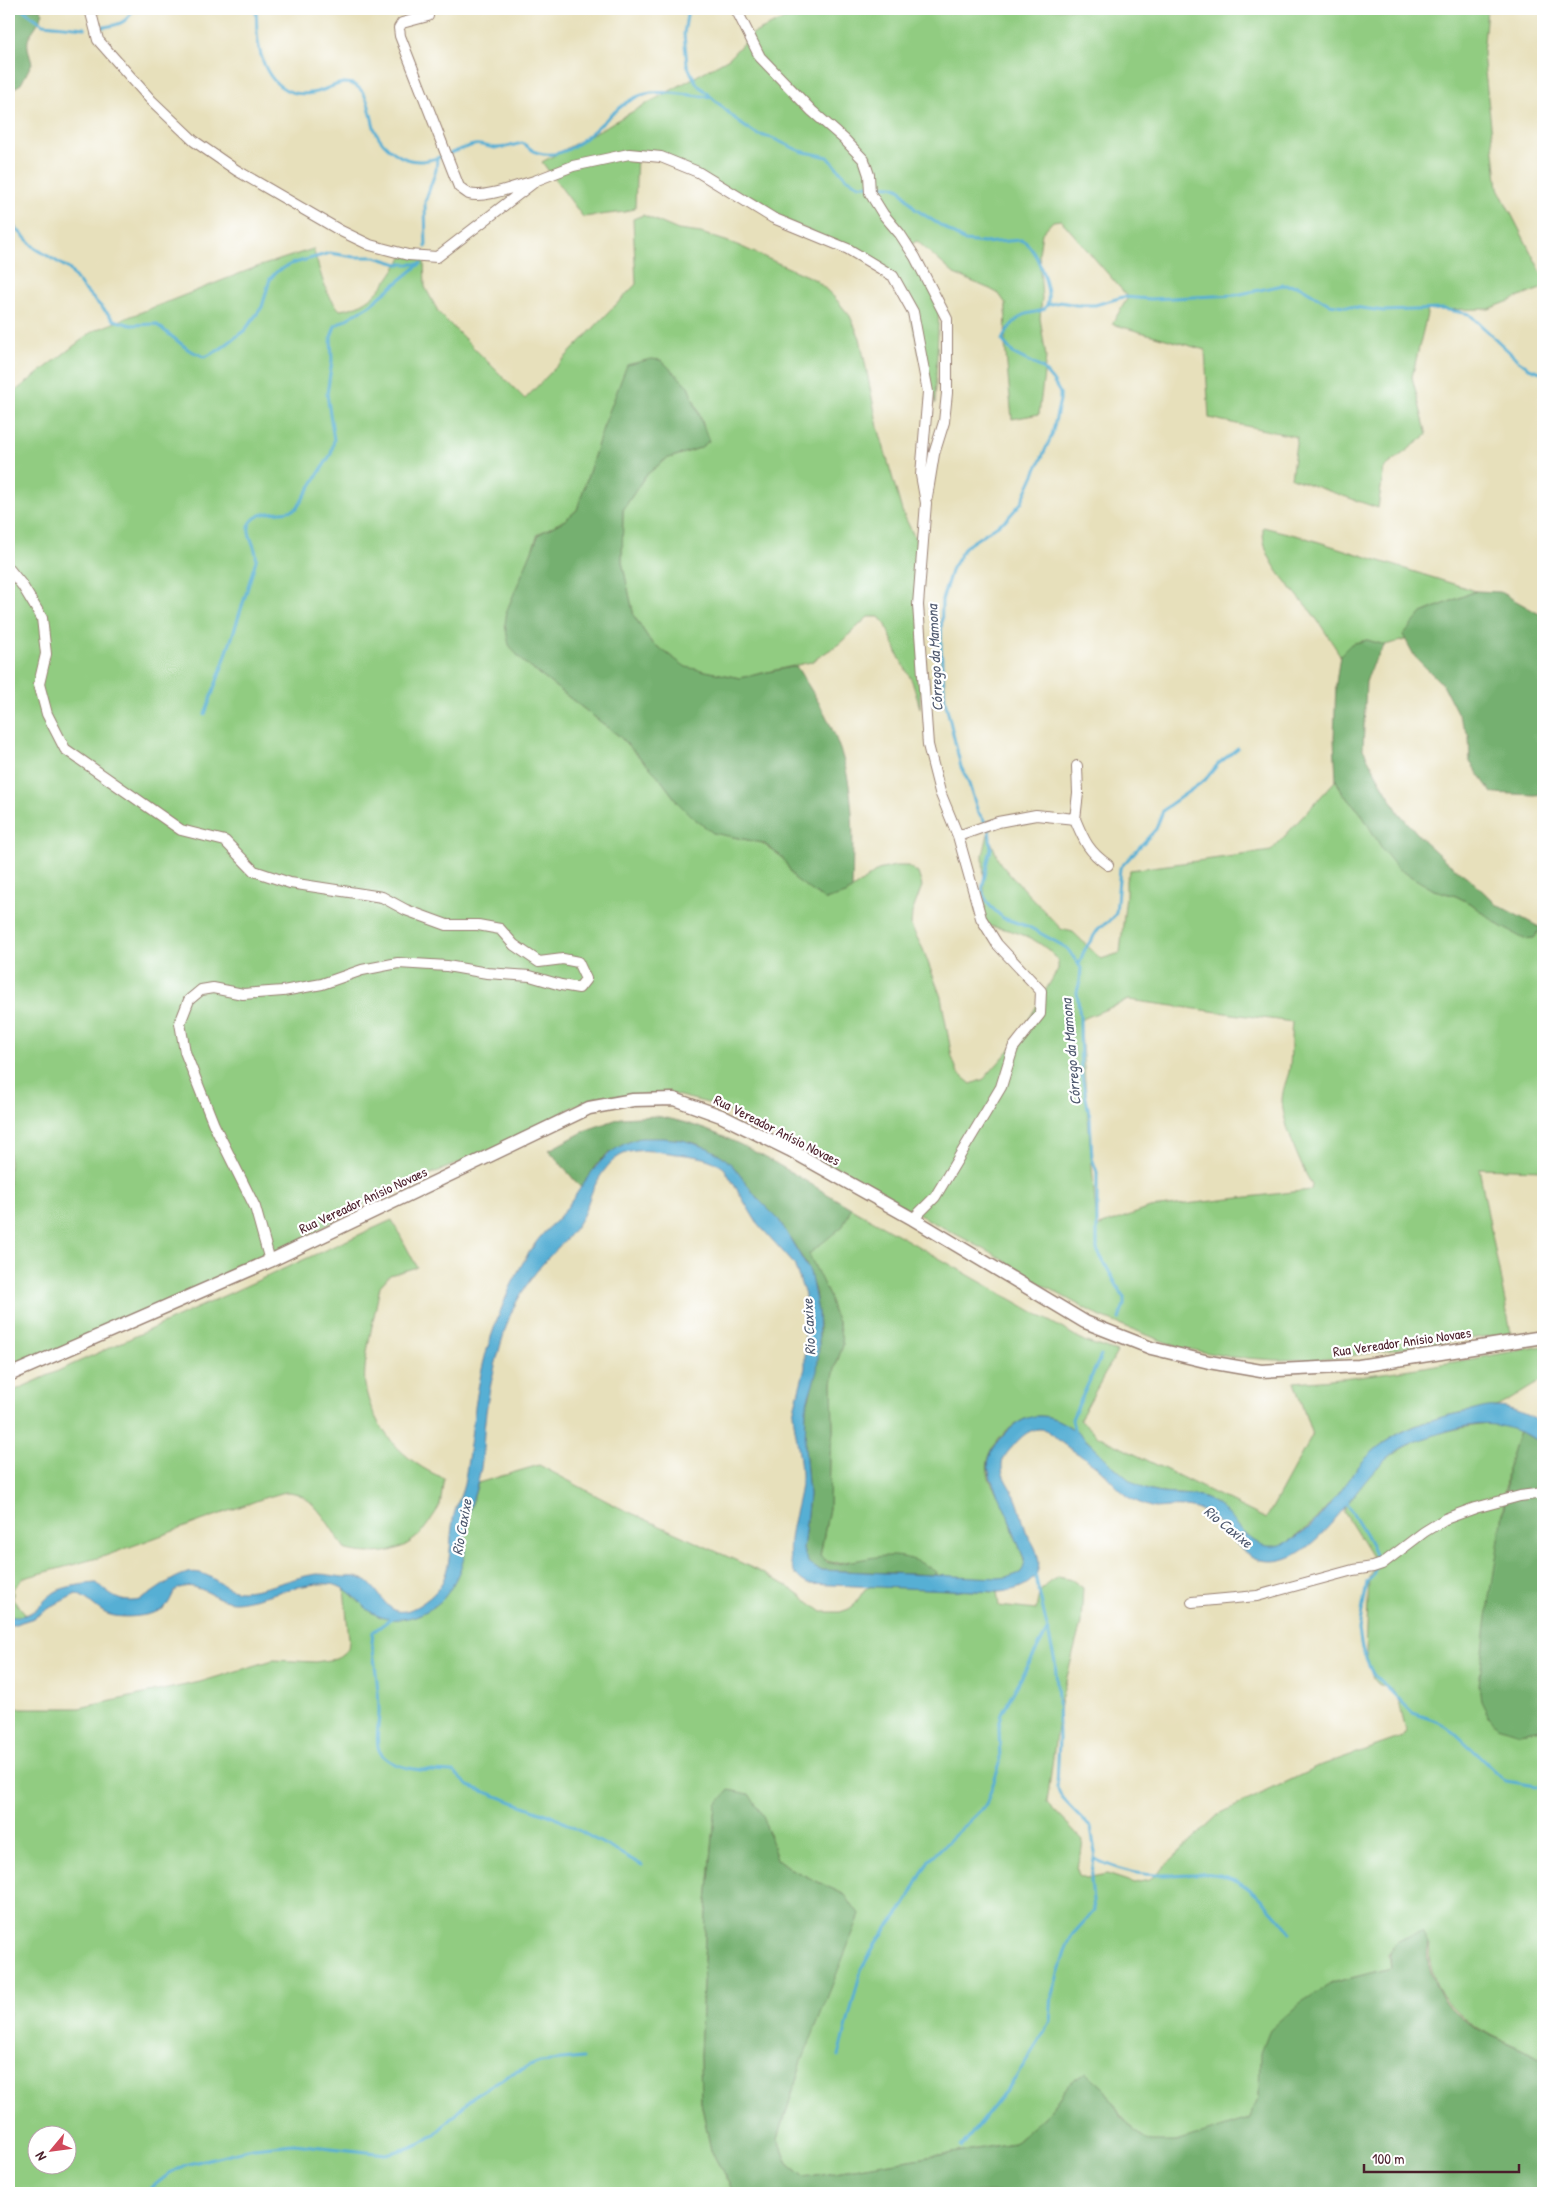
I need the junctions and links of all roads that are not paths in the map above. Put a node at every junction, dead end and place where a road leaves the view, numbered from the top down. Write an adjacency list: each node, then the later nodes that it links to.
1 (90, 9): 4 (street)
2 (429, 9): 4 (street)
3 (736, 9): 5 (street)
4 (538, 180): 5 (street)
5 (926, 503): 9 (street)
6 (9, 569): 12 (street)
7 (1077, 766): 8 (street)
8 (1075, 819): 9 (street); 10 (street)
9 (958, 836): 11 (street)
10 (1108, 865)
11 (913, 1219): 12 (main road, Rua Vereador Anísio Novaes); 13 (main road, Rua Vereador Anísio Novaes)
12 (270, 1261): 14 (main road, Rua Vereador Anísio Novaes)
13 (1543, 1337)
14 (9, 1375)
15 (1543, 1493): 16 (street)
16 (1192, 1602)

